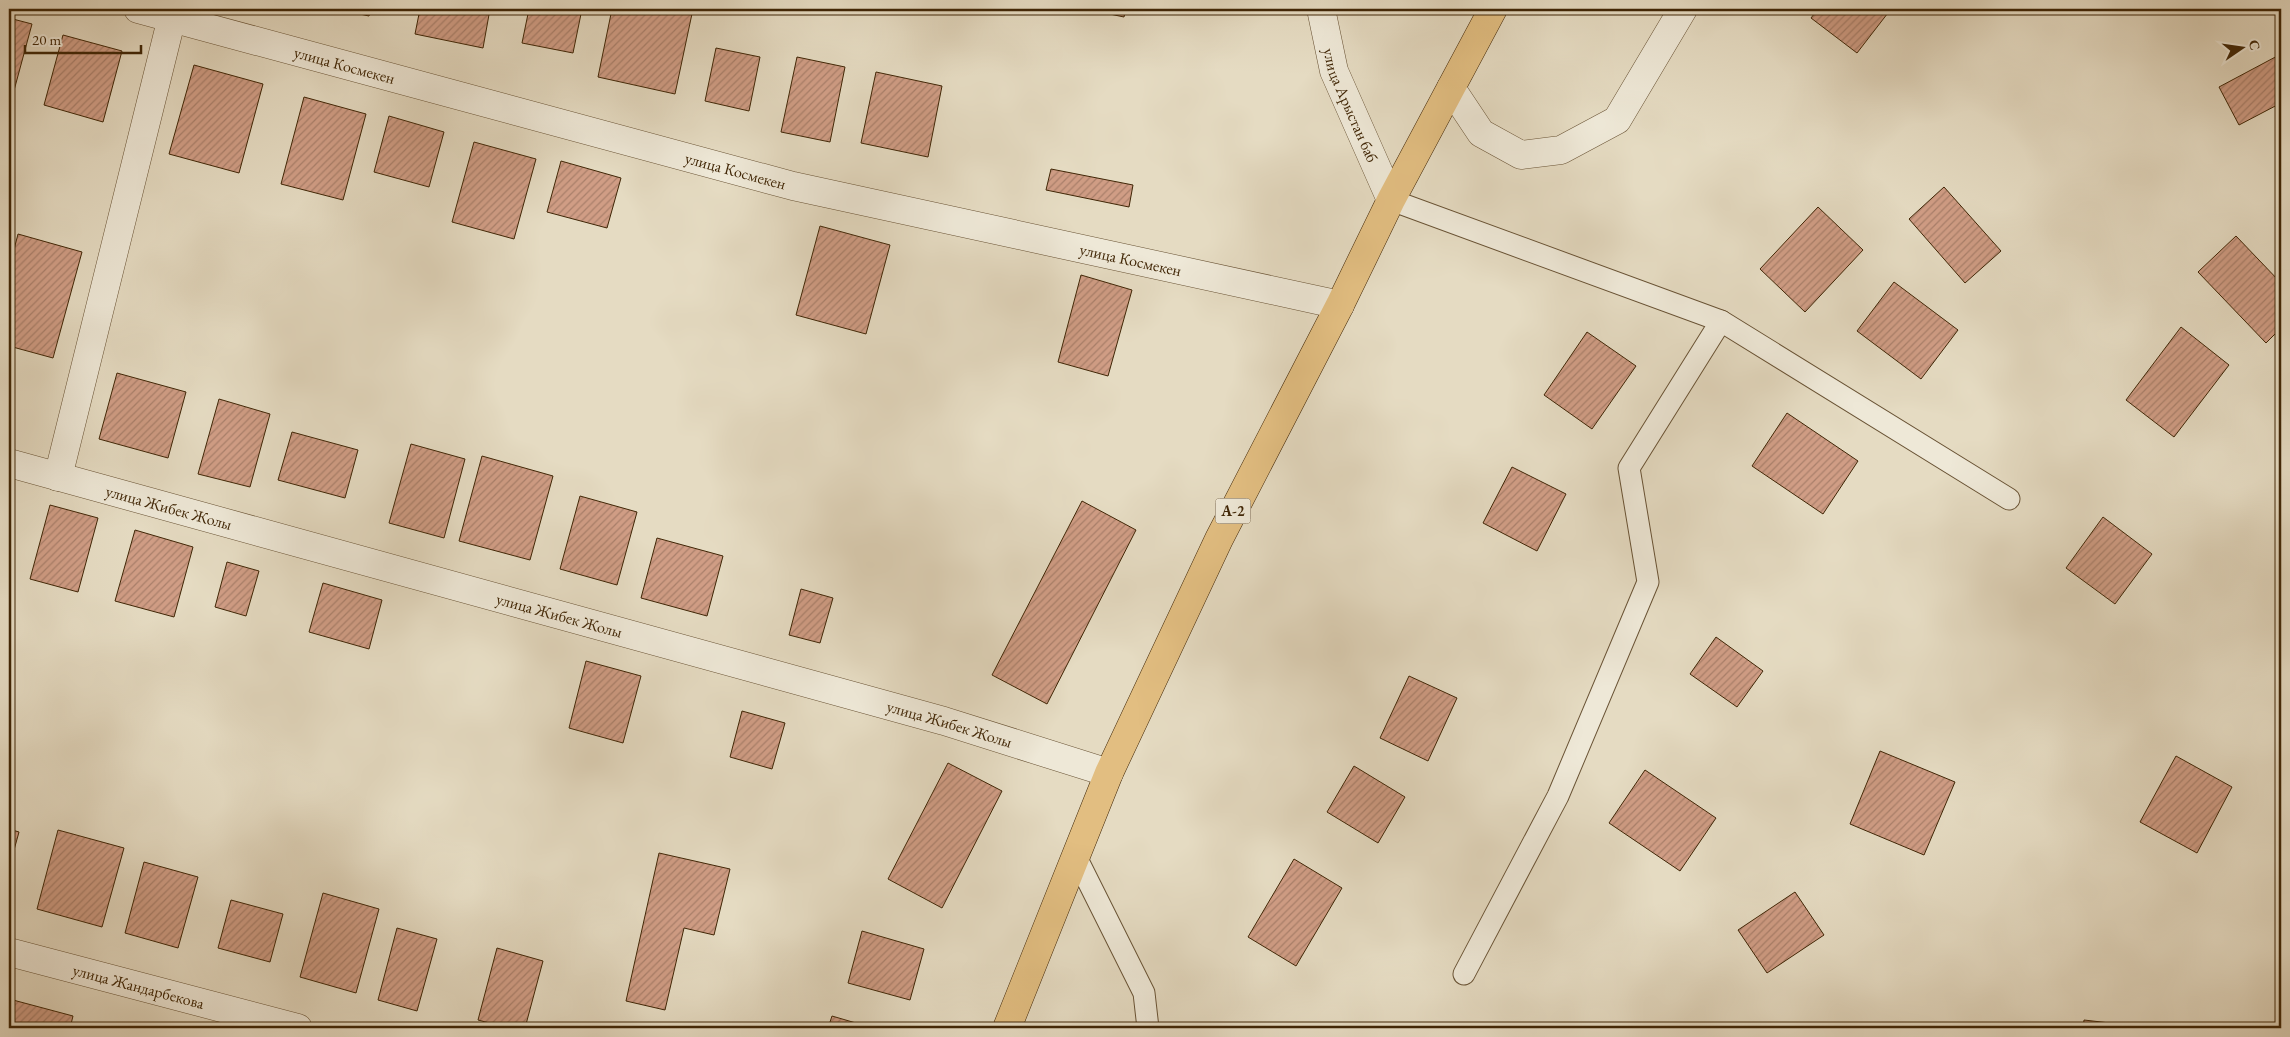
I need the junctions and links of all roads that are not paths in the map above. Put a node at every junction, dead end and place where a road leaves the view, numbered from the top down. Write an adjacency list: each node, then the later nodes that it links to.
1 (138, 9): 5 (street, улица Космекен)
2 (1321, 9): 7 (street, улица Арыстан баб)
3 (1493, 9): 6 (highway, A-2)
4 (1684, 9): 6 (street)
5 (173, 13): 8 (street, улица Космекен); 11 (street)
6 (1451, 88): 7 (highway, A-2)
7 (1390, 200): 8 (highway, A-2); 9 (lane)
8 (1340, 305): 13 (highway, A-2)
9 (1720, 321): 12 (lane); 16 (lane)
10 (9, 463): 11 (street, улица Жибек Жолы)
11 (58, 477): 13 (street, улица Жибек Жолы)
12 (2008, 499)
13 (1110, 773): 14 (highway, A-2)
14 (1076, 857): 18 (highway, A-2); 19 (lane)
15 (9, 952): 17 (street, улица Жандарбекова)
16 (1464, 974)
17 (298, 1028)
18 (1007, 1028)
19 (1148, 1028)

